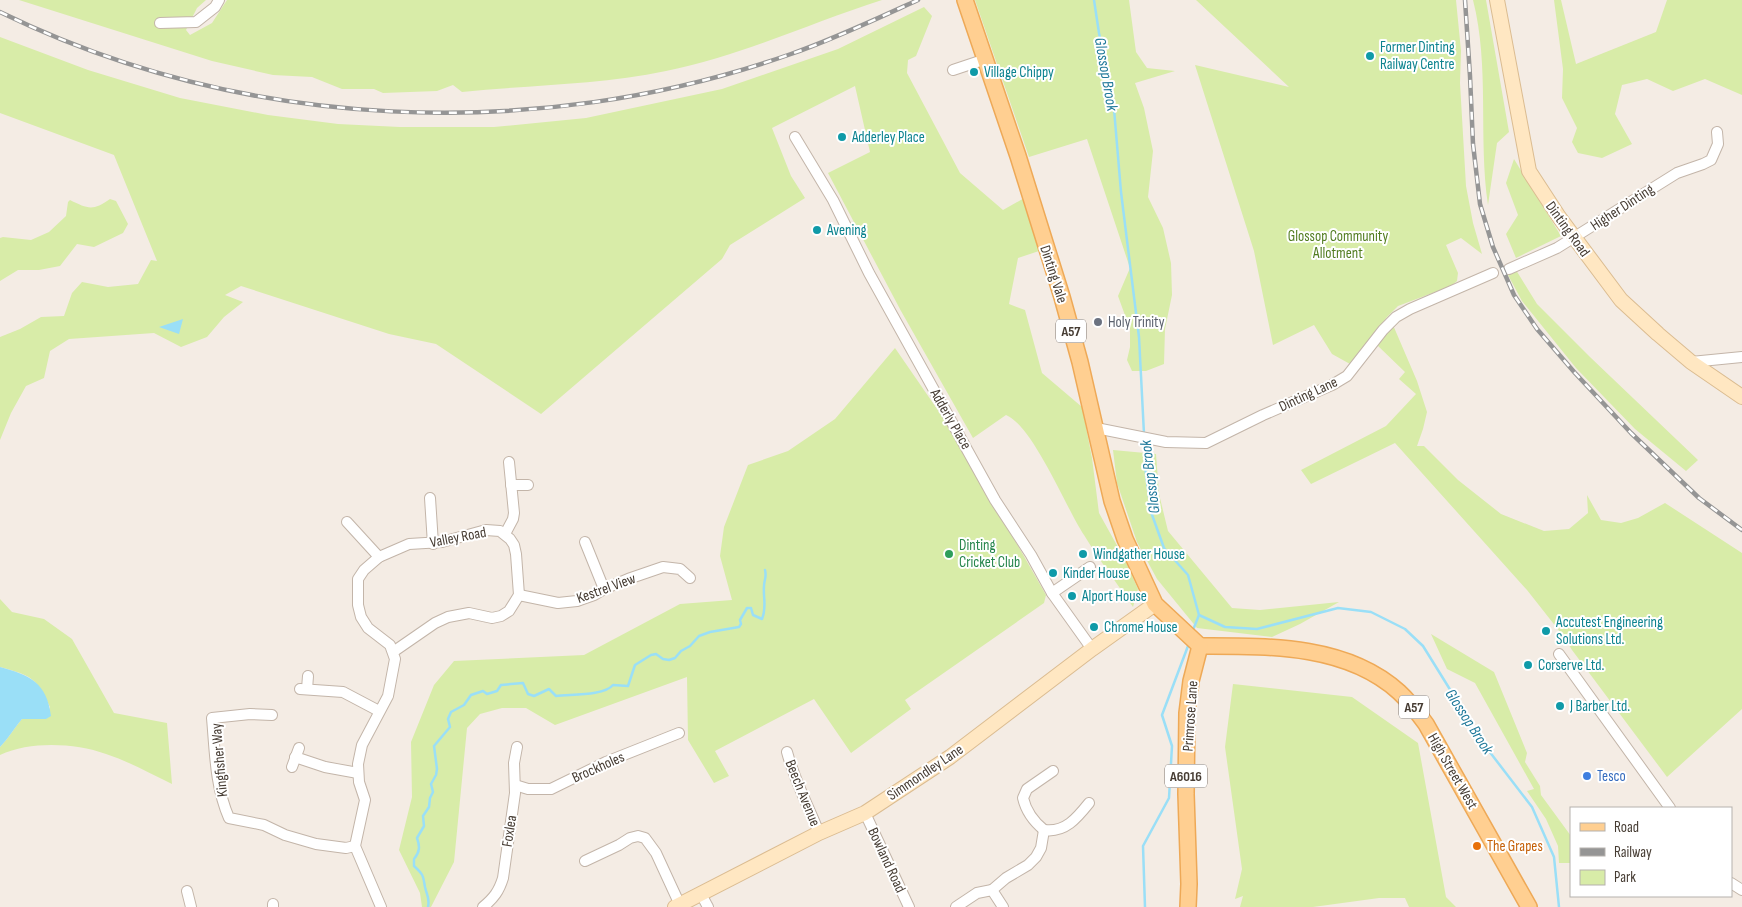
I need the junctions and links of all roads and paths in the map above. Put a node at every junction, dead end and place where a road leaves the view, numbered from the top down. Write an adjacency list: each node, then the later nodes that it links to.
1 (219, 0): 4 (street)
2 (965, 0): 5 (main road, Dinting Vale / A57)
3 (1497, 0): 9 (street, Dinting Road)
4 (160, 23)
5 (986, 59): 6 (street); 15 (main road, Dinting Vale / A57)
6 (953, 70)
7 (1717, 132): 9 (street, Higher Dinting)
8 (796, 138): 28 (street, Adderly Place)
9 (1574, 238): 10 (street, Higher Dinting); 13 (street, Dinting Road)
10 (1509, 269)
11 (1493, 273): 15 (street, Dinting Lane)
12 (1742, 357): 13 (street)
13 (1691, 362): 14 (street, Dinting Road)
14 (1742, 397)
15 (1096, 428): 30 (main road, Dinting Vale / A57)
16 (509, 462): 17 (street)
17 (511, 484): 18 (street); 21 (street)
18 (528, 484)
19 (430, 498): 23 (street)
20 (347, 522): 24 (street)
21 (505, 534): 23 (street, Valley Road); 29 (street, Valley Road)
22 (586, 542): 27 (street)
23 (433, 544): 24 (street, Valley Road)
24 (379, 557): 33 (street, Valley Road)
25 (1090, 567): 28 (street)
26 (690, 578): 27 (street, Kestrel View)
27 (604, 589): 29 (street, Kestrel View)
28 (1052, 593): 32 (street, Adderly Place)
29 (519, 594): 33 (street)
30 (1155, 604): 31 (main road, Dinting Vale / A57); 32 (street, Simmondley Lane)
31 (1200, 646): 63 (main road, Primrose Lane / A6016); 64 (main road, High Street West / A57)
32 (1092, 649): 47 (street, Simmondley Lane)
33 (393, 652): 36 (street)
34 (1559, 654): 46 (street)
35 (308, 676): 36 (street)
36 (379, 711): 43 (street)
37 (272, 715): 50 (street, Kingfisher Way)
38 (679, 733): 44 (street, Brockholes)
39 (516, 748): 44 (street, Foxlea)
40 (787, 752): 49 (street, Beech Avenue)
41 (295, 758): 43 (street)
42 (1053, 772): 48 (street)
43 (358, 773): 50 (street)
44 (515, 785): 58 (street, Foxlea)
45 (1089, 803): 48 (street)
46 (1669, 807)
47 (865, 813): 49 (street, Simmondley Lane); 60 (street, Bowland Road)
48 (1044, 830): 52 (street)
49 (819, 833): 54 (street, Simmondley Lane)
50 (355, 846): 57 (street)
51 (585, 861): 55 (street)
52 (992, 890): 61 (street); 62 (street)
53 (187, 891): 56 (street)
54 (700, 894): 55 (street, Simmondley Lane); 59 (street)
55 (677, 906)
56 (191, 907)
57 (381, 907)
58 (483, 907)
59 (708, 907)
60 (909, 907)
61 (956, 907)
62 (1003, 907)
63 (1188, 907)
64 (1529, 907)

